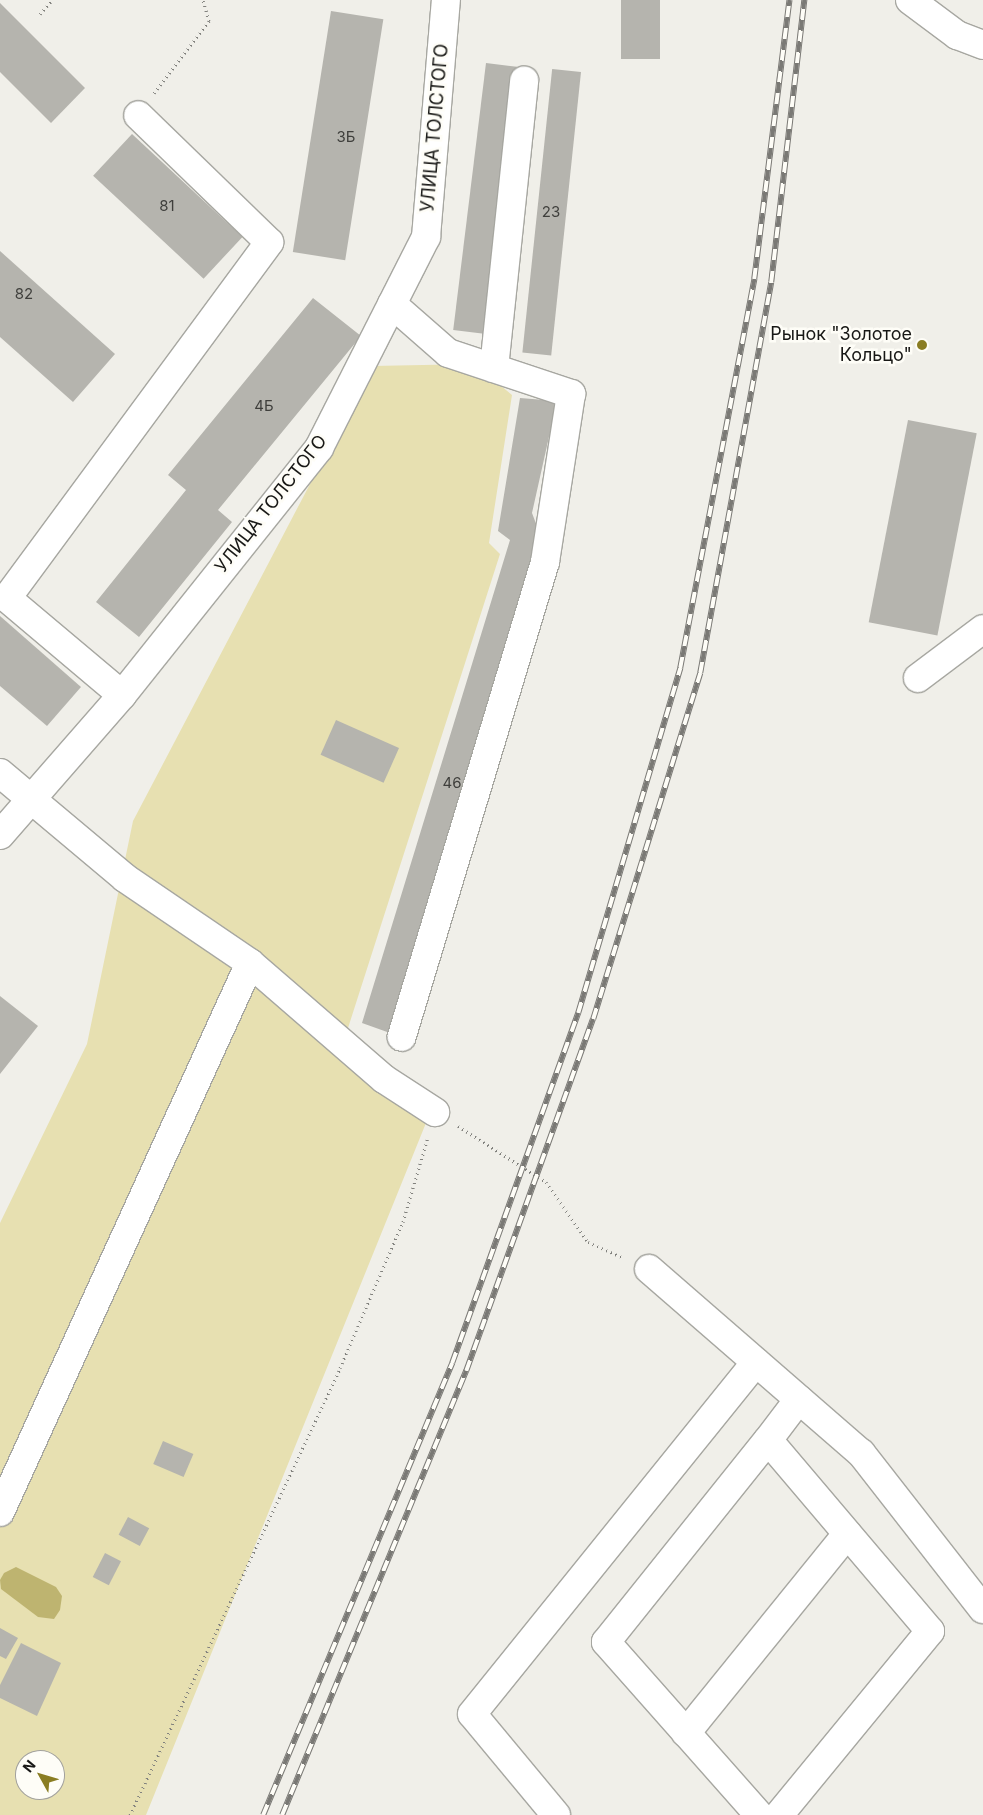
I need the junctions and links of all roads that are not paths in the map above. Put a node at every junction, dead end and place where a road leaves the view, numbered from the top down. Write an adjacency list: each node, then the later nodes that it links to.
1 (446, 0): 6 (street, УЛИЦА ТОЛСТОГО)
2 (910, 0): 3 (street)
3 (983, 45)
4 (524, 81): 7 (street)
5 (138, 115): 8 (street)
6 (392, 304): 7 (street); 11 (street, УЛИЦА ТОЛСТОГО)
7 (494, 368): 16 (street)
8 (4, 595): 11 (street)
9 (983, 629): 10 (street)
10 (918, 678)
11 (122, 695): 13 (street, УЛИЦА ТОЛСТОГО)
12 (0, 773): 13 (street)
13 (30, 798): 14 (street, УЛИЦА ТОЛСТОГО); 15 (street)
14 (0, 835)
15 (250, 963): 17 (street); 22 (street)
16 (402, 1037)
17 (435, 1112)
18 (650, 1269): 19 (street)
19 (756, 1362): 20 (street); 26 (street)
20 (799, 1399): 21 (street); 24 (street)
21 (768, 1440): 23 (street); 25 (street)
22 (0, 1512)
23 (847, 1534): 25 (street); 28 (street)
24 (983, 1609)
25 (686, 1733): 27 (street)
26 (556, 1815)
27 (759, 1815)
28 (778, 1815)

